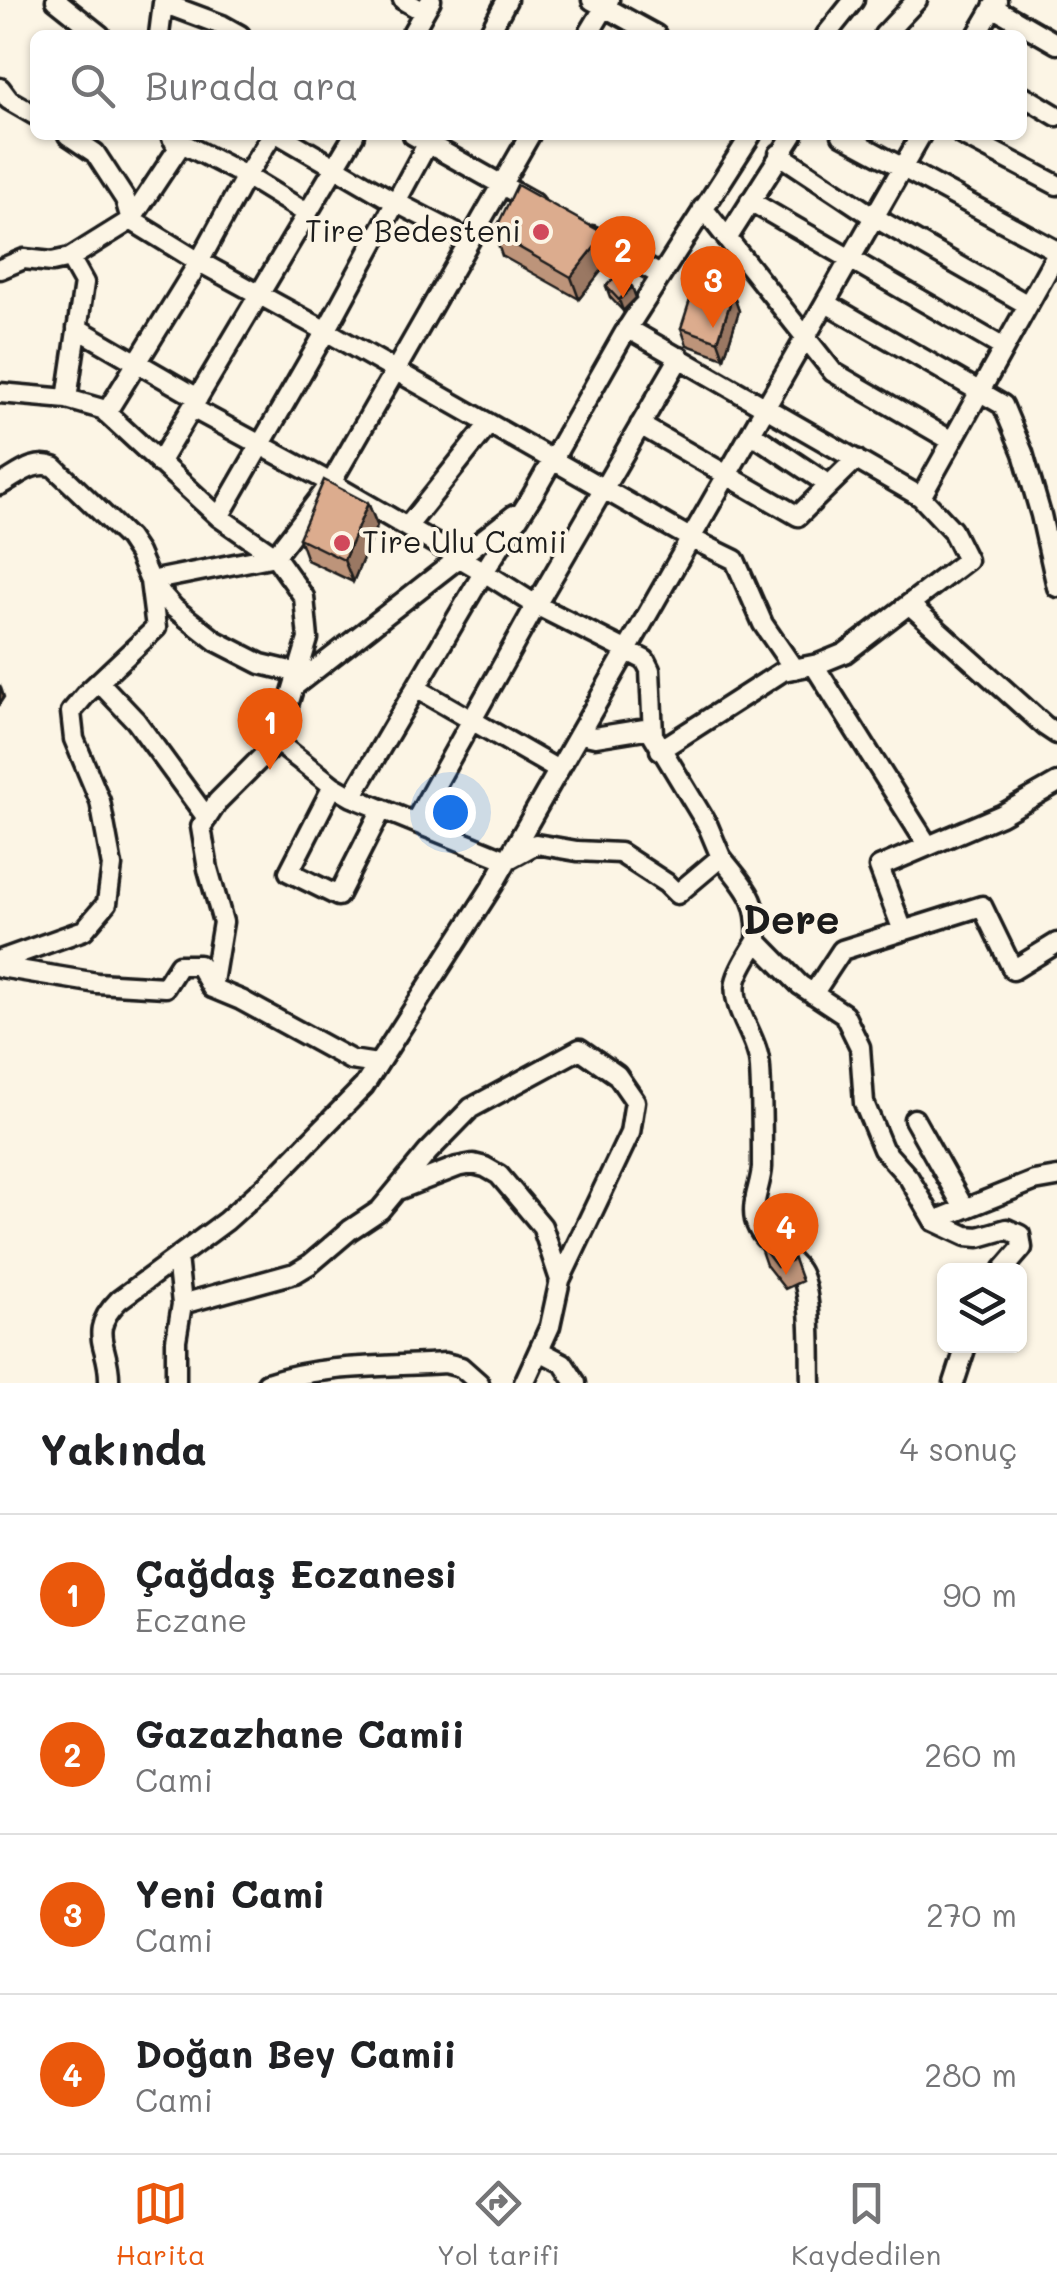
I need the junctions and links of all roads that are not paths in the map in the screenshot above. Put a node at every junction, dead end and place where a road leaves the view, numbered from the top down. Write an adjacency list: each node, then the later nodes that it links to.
1 (56, 0): 10 (street)
2 (403, 0): 9 (street)
3 (507, 0): 14 (street)
4 (854, 0): 17 (street)
5 (917, 0): 18 (street)
6 (163, 2): 11 (street); 12 (street)
7 (602, 2): 15 (street); 16 (street)
8 (995, 4): 19 (street); 20 (street)
9 (428, 6): 13 (street)
10 (92, 30)
11 (159, 30)
12 (230, 30)
13 (414, 30)
14 (491, 30)
15 (590, 30)
16 (648, 30)
17 (830, 30)
18 (889, 30)
19 (980, 30)
20 (1057, 44)
21 (0, 88): 23 (street)
22 (1027, 98): 24 (street)
23 (30, 113)
24 (1057, 116)
25 (75, 140): 51 (street)
26 (173, 140): 51 (street)
27 (178, 140): 42 (street)
28 (272, 140): 42 (street)
29 (286, 140): 40 (street)
30 (351, 140): 40 (street)
31 (423, 140): 46 (street)
32 (427, 140): 43 (street)
33 (527, 140): 43 (street)
34 (747, 140): 47 (street)
35 (789, 140): 39 (street)
36 (851, 140): 41 (street)
37 (918, 140): 41 (street)
38 (972, 140): 44 (street)
39 (779, 154): 45 (street); 50 (street)
40 (336, 166): 46 (street); 49 (street)
41 (902, 168): 50 (street); 55 (street)
42 (246, 176): 49 (street); 58 (street)
43 (502, 184): 48 (street); 54 (street)
44 (1057, 185)
45 (750, 201): 53 (street); 57 (street)
46 (395, 202): 54 (street); 66 (street)
47 (703, 208): 53 (street); 60 (street)
48 (549, 212)
49 (308, 214): 61 (street)
50 (874, 217): 57 (street); 63 (street)
51 (131, 220): 56 (street); 58 (street)
52 (581, 230): 60 (street)
53 (727, 239): 67 (street)
54 (469, 240): 71 (street)
55 (1057, 252): 63 (street)
56 (70, 258): 59 (street); 64 (street)
57 (850, 260): 62 (street); 68 (street)
58 (199, 262): 61 (street); 70 (street)
59 (0, 269)
60 (660, 275): 65 (street)
61 (260, 296): 66 (street); 75 (street)
62 (826, 303): 67 (street); 72 (street)
63 (1028, 305): 68 (street)
64 (77, 328): 70 (street); 74 (street)
65 (628, 328): 69 (street); 84 (street)
66 (326, 331): 71 (street); 82 (street)
67 (806, 338): 76 (street); 81 (street)
68 (1004, 348): 72 (street)
69 (680, 358): 76 (street); 79 (street)
70 (138, 364): 75 (street); 77 (street)
71 (394, 371): 78 (street); 87 (street)
72 (980, 391): 81 (street); 93 (street)
73 (0, 394): 74 (street)
74 (67, 400): 77 (street)
75 (195, 403): 82 (street); 85 (street)
76 (767, 407): 80 (street); 83 (street)
77 (106, 412): 85 (street)
78 (489, 424): 84 (street); 95 (street)
79 (640, 425): 86 (street); 90 (street)
80 (752, 433): 86 (street); 89 (street)
81 (952, 441): 91 (street)
82 (260, 445): 87 (street); 94 (street)
83 (856, 458): 89 (street); 91 (street)
84 (553, 460): 90 (street); 92 (street)
85 (159, 462): 94 (street)
86 (727, 475): 89 (street); 96 (street)
87 (331, 483): 95 (street); 97 (street)
88 (0, 485): 100 (street)
89 (829, 485)
90 (603, 488): 96 (street); 102 (street)
91 (921, 497): 103 (street)
92 (526, 506): 98 (street); 99 (street)
93 (1049, 512): 101 (street)
94 (219, 517): 97 (street)
95 (407, 527): 98 (street)
96 (690, 538): 104 (street); 106 (street)
97 (275, 556): 100 (street); 107 (street)
98 (460, 558): 99 (street); 107 (street)
99 (484, 572): 102 (street); 109 (street)
100 (150, 581): 107 (street); 108 (street)
101 (1057, 587)
102 (536, 605): 104 (street); 110 (street)
103 (910, 605): 105 (street); 113 (street)
104 (626, 651): 111 (street); 112 (street)
105 (814, 664): 106 (street); 123 (street)
106 (794, 669): 115 (street)
107 (297, 679): 114 (street)
108 (99, 682): 121 (street); 129 (street)
109 (416, 688): 110 (street); 119 (street)
110 (471, 719): 116 (street); 122 (street)
111 (651, 728): 112 (street); 115 (street)
112 (580, 734): 116 (street)
113 (1057, 734)
114 (277, 742): 118 (street); 121 (street)
115 (660, 750): 124 (street)
116 (558, 770): 125 (street)
117 (1057, 783): 123 (street)
118 (332, 786): 119 (street); 120 (street)
119 (352, 796): 120 (street)
120 (382, 808): 122 (street)
121 (207, 818): 130 (street)
122 (415, 822): 125 (street)
123 (928, 846): 126 (street)
124 (721, 856): 125 (street); 127 (street)
125 (507, 860): 132 (street)
126 (903, 932): 128 (street); 131 (street)
127 (757, 941): 131 (street); 150 (street)
128 (1057, 944)
129 (0, 964): 130 (street)
130 (212, 988): 132 (street)
131 (813, 994): 137 (street)
132 (377, 1064): 138 (street)
133 (914, 1119): 136 (street)
134 (1057, 1177): 136 (street)
135 (399, 1190): 140 (street); 140 (street); 141 (street)
136 (964, 1208): 137 (street)
137 (934, 1222): 139 (street)
138 (177, 1257): 141 (street); 144 (street)
139 (1010, 1263)
140 (560, 1280): 142 (street)
141 (182, 1304): 145 (street)
142 (540, 1351): 148 (street); 149 (street)
143 (964, 1353): 151 (street)
144 (110, 1383)
145 (176, 1383)
146 (267, 1383): 147 (street)
147 (479, 1383)
148 (524, 1383)
149 (576, 1383)
150 (811, 1383)
151 (954, 1383)

